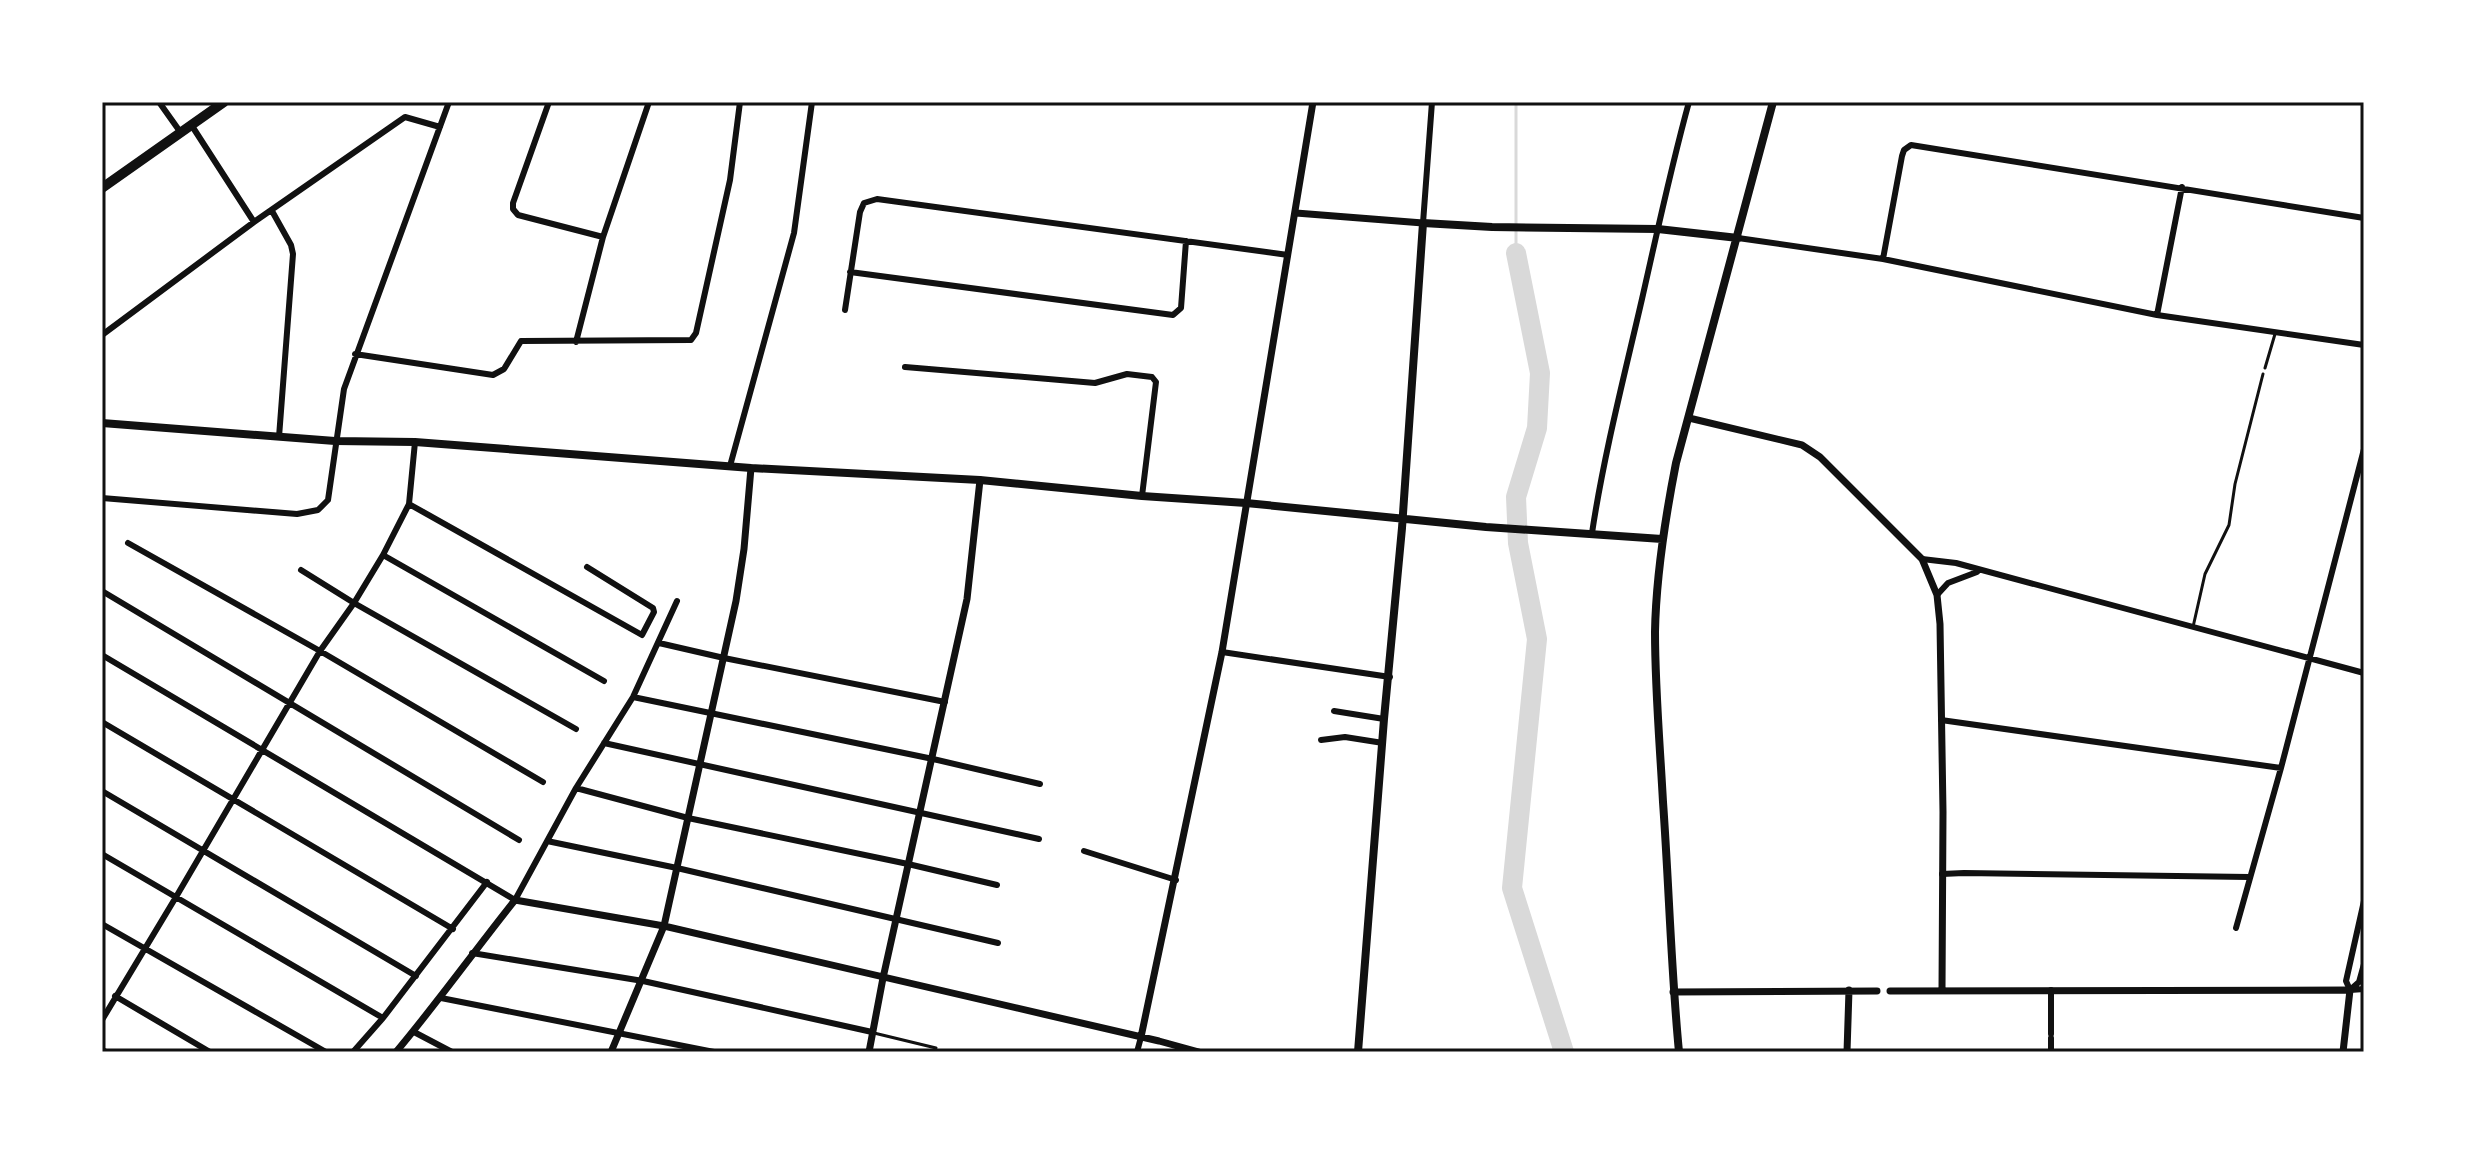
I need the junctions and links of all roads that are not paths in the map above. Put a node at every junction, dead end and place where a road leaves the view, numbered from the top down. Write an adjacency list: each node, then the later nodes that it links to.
1 (159, 102): 14 (street)
2 (224, 102): 12 (highway)
3 (449, 102): 13 (street)
4 (549, 102): 23 (street)
5 (649, 102): 23 (street)
6 (740, 102): 33 (street)
7 (812, 102): 45 (street)
8 (1313, 102): 18 (street)
9 (1432, 102): 21 (street)
10 (1689, 102): 22 (street)
11 (1773, 102): 24 (main road)
12 (192, 126): 14 (highway); 20 (street)
13 (440, 127): 17 (street); 35 (street)
14 (181, 133): 16 (highway)
15 (2182, 187): 19 (street); 27 (street); 30 (street)
16 (102, 188)
17 (272, 211): 20 (street); 41 (street)
18 (1296, 213): 21 (street); 26 (street)
19 (2364, 218)
20 (254, 222): 32 (street)
21 (1423, 223): 22 (main road); 52 (main road)
22 (1658, 229): 24 (main road); 53 (street)
23 (603, 237): 33 (street)
24 (1738, 238): 27 (street); 39 (main road)
25 (1186, 241): 26 (street); 28 (street); 28 (street)
26 (1288, 255): 50 (street)
27 (1883, 259): 30 (street)
28 (850, 272): 29 (street)
29 (845, 310)
30 (2157, 315): 31 (street)
31 (2276, 331): 34 (street); 37 (lane)
32 (102, 335)
33 (576, 342): 35 (street)
34 (2364, 345)
35 (355, 354): 42 (street)
36 (905, 367): 48 (street)
37 (2265, 368)
38 (2263, 374): 65 (lane)
39 (1689, 418): 54 (main road); 57 (street)
40 (102, 423): 41 (main road)
41 (279, 437): 42 (main road)
42 (335, 441): 43 (main road); 49 (street)
43 (415, 442): 45 (main road); 51 (street)
44 (2364, 449): 71 (street)
45 (730, 466): 46 (main road)
46 (751, 468): 47 (main road); 70 (street)
47 (980, 480): 48 (main road); 77 (street)
48 (1142, 496): 50 (main road)
49 (102, 498)
50 (1246, 503): 52 (main road); 68 (street)
51 (409, 504): 56 (street); 58 (street)
52 (1403, 518): 53 (main road); 73 (main road)
53 (1592, 533): 54 (main road)
54 (1662, 539): 133 (main road)
55 (128, 543): 67 (street)
56 (383, 555): 64 (street); 74 (street)
57 (1922, 559): 60 (street); 62 (street)
58 (587, 567)
59 (301, 570): 64 (street)
60 (1980, 571): 62 (street); 65 (street)
61 (102, 591): 76 (street)
62 (1937, 595): 81 (street)
63 (677, 601): 66 (street)
64 (354, 603): 67 (street); 83 (street)
65 (2193, 627): 71 (street)
66 (659, 643): 70 (street); 75 (street)
67 (320, 651): 76 (street); 91 (street)
68 (1222, 652): 73 (street); 108 (street)
69 (102, 655): 87 (street)
70 (724, 658): 77 (street); 79 (street)
71 (2309, 658): 72 (street); 90 (street)
72 (2364, 673)
73 (1390, 677): 80 (main road)
74 (604, 681)
75 (633, 697): 79 (street); 85 (street)
76 (290, 702): 87 (street); 99 (street)
77 (945, 702): 88 (street)
78 (1334, 711): 80 (street)
79 (712, 712): 88 (street); 89 (street)
80 (1384, 719): 86 (main road)
81 (1941, 720): 90 (street); 106 (street)
82 (102, 722): 95 (street)
83 (576, 729)
84 (1321, 740): 86 (street)
85 (604, 743): 89 (street); 93 (street)
86 (1383, 743): 153 (main road)
87 (262, 749): 95 (street); 109 (street)
88 (933, 759): 92 (street); 96 (street)
89 (699, 763): 96 (street); 97 (street)
90 (2281, 768): 107 (street)
91 (543, 782)
92 (1040, 784)
93 (576, 788): 97 (street); 100 (street)
94 (102, 791): 101 (street)
95 (233, 799): 101 (street); 118 (street)
96 (921, 812): 98 (street); 104 (street)
97 (688, 818): 104 (street); 105 (street)
98 (1039, 839)
99 (519, 840)
100 (547, 841): 105 (street); 112 (street)
101 (202, 850): 111 (street); 123 (street)
102 (1084, 851): 108 (street)
103 (102, 854): 111 (street)
104 (908, 864): 110 (street); 114 (street)
105 (677, 868): 114 (street); 116 (street)
106 (1942, 874): 107 (street); 128 (street)
107 (2249, 877): 117 (street)
108 (1176, 880): 141 (street)
109 (487, 882): 112 (street); 118 (street)
110 (997, 885)
111 (176, 897): 120 (street); 136 (street)
112 (515, 900): 116 (street); 121 (street)
113 (2364, 901): 130 (street)
114 (896, 918): 119 (street); 124 (street)
115 (102, 924): 120 (street)
116 (664, 926): 124 (street); 125 (street)
117 (2236, 928)
118 (453, 929): 123 (street)
119 (998, 943)
120 (145, 950): 134 (street); 144 (street)
121 (472, 953): 125 (street); 135 (street)
122 (2364, 964): 130 (street)
123 (416, 976): 136 (street)
124 (883, 978): 139 (street); 141 (street)
125 (643, 981): 139 (street); 140 (street)
126 (2364, 989): 130 (street)
127 (1849, 990): 131 (street); 133 (street); 155 (street)
128 (1942, 990): 129 (street); 132 (street)
129 (2051, 990): 130 (street); 156 (street)
130 (2350, 990): 157 (street)
131 (1877, 991)
132 (1890, 991)
133 (1673, 992): 154 (main road)
134 (115, 996): 137 (street); 143 (street)
135 (441, 998): 138 (street); 140 (street)
136 (383, 1018): 145 (street)
137 (102, 1020)
138 (414, 1032): 146 (street); 147 (street)
139 (872, 1032): 142 (lane); 150 (street)
140 (619, 1035): 148 (street); 149 (street)
141 (1141, 1037): 151 (street); 152 (street)
142 (936, 1048)
143 (210, 1052)
144 (326, 1052)
145 (353, 1052)
146 (396, 1052)
147 (452, 1052)
148 (611, 1052)
149 (714, 1052)
150 (869, 1052)
151 (1137, 1052)
152 (1199, 1052)
153 (1358, 1052)
154 (1679, 1052)
155 (1847, 1052)
156 (2051, 1052)
157 (2343, 1052)

